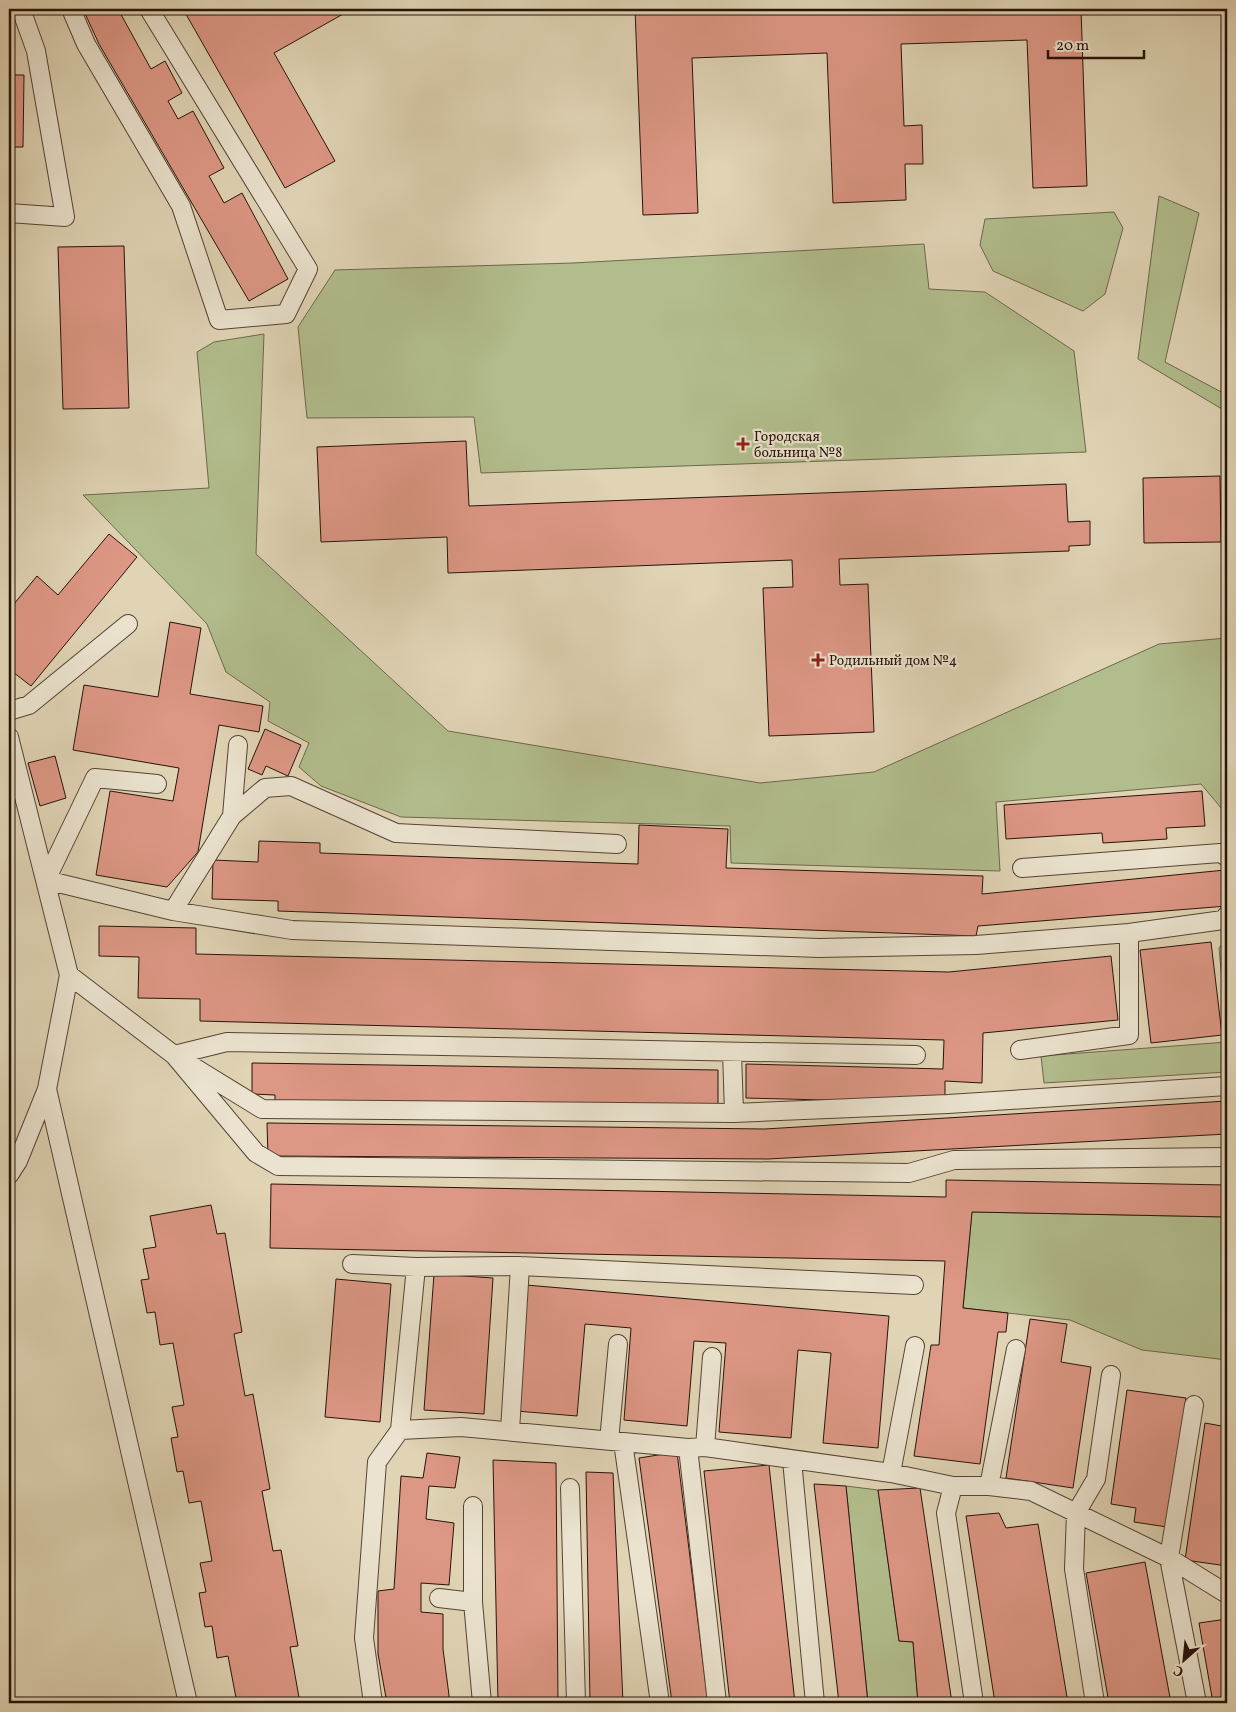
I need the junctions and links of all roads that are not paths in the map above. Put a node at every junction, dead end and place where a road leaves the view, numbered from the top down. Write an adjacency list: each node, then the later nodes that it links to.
1 (21, 9): 4 (lane)
2 (71, 9): 3 (lane)
3 (149, 9)
4 (9, 213)
5 (128, 624): 6 (lane)
6 (9, 711)
7 (9, 738): 14 (lane)
8 (238, 745): 10 (lane)
9 (158, 784): 14 (lane)
10 (232, 816): 11 (lane); 15 (lane)
11 (617, 844)
12 (1227, 857): 13 (lane)
13 (1022, 868)
14 (46, 880): 15 (lane); 18 (lane)
15 (173, 911): 17 (lane)
16 (1227, 915): 17 (lane)
17 (1130, 933): 19 (lane)
18 (69, 975): 21 (lane); 24 (lane)
19 (1020, 1050)
20 (732, 1052): 21 (lane); 22 (lane); 25 (lane)
21 (174, 1055): 25 (lane); 26 (lane)
22 (916, 1056)
23 (1227, 1086): 25 (lane)
24 (47, 1089): 27 (lane); 53 (lane)
25 (734, 1113)
26 (1227, 1158)
27 (9, 1175)
28 (352, 1264): 30 (lane)
29 (520, 1266): 30 (lane); 31 (lane); 39 (lane)
30 (416, 1268): 38 (lane)
31 (914, 1285)
32 (618, 1344): 40 (lane)
33 (915, 1346): 43 (lane)
34 (1016, 1349): 45 (lane)
35 (712, 1357): 41 (lane)
36 (1111, 1375): 48 (lane)
37 (1194, 1405): 49 (lane)
38 (400, 1430): 39 (lane); 54 (lane)
39 (510, 1431): 40 (lane)
40 (616, 1442): 41 (lane); 57 (lane)
41 (696, 1448): 42 (lane); 58 (lane)
42 (792, 1460): 43 (lane); 59 (lane)
43 (891, 1473): 44 (lane)
44 (953, 1486): 45 (lane); 60 (lane)
45 (989, 1486): 48 (lane)
46 (570, 1488): 56 (lane)
47 (473, 1506): 52 (lane)
48 (1076, 1513): 49 (lane); 61 (lane)
49 (1169, 1558): 50 (lane); 62 (lane)
50 (1227, 1594)
51 (439, 1598): 52 (lane)
52 (473, 1602): 55 (lane)
53 (188, 1703)
54 (373, 1703)
55 (482, 1703)
56 (576, 1703)
57 (660, 1703)
58 (718, 1703)
59 (814, 1703)
60 (974, 1703)
61 (1095, 1703)
62 (1197, 1703)

